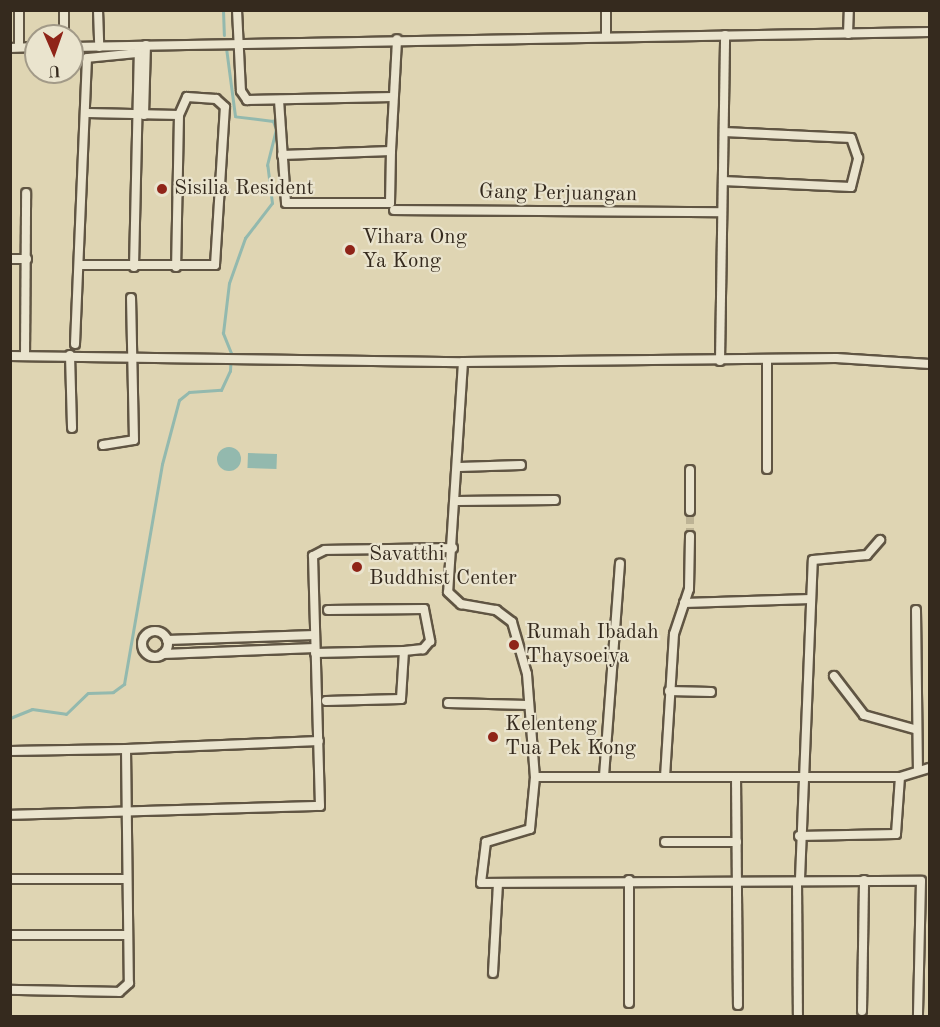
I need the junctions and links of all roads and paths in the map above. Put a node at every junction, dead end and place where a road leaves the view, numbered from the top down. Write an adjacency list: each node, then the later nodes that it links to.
1 (19, 10): 14 (street)
2 (98, 10): 13 (street)
3 (237, 10): 11 (street)
4 (606, 10): 9 (street)
5 (849, 10): 7 (street)
6 (930, 32): 7 (street)
7 (848, 33): 8 (street)
8 (725, 35): 9 (street); 21 (street)
9 (606, 36): 10 (street)
10 (397, 39): 11 (street); 16 (street)
11 (237, 42): 15 (street); 17 (street)
12 (84, 47): 13 (street)
13 (99, 47): 15 (street)
14 (15, 48)
15 (141, 48): 18 (street); 19 (street)
16 (393, 97): 17 (street); 22 (street)
17 (279, 100): 23 (street)
18 (87, 113): 19 (street); 30 (street)
19 (141, 115): 20 (street); 31 (street)
20 (179, 115): 32 (street); 32 (street)
21 (724, 132): 24 (street); 24 (street)
22 (391, 151): 23 (street); 23 (street)
23 (282, 155)
24 (723, 181): 27 (street)
25 (26, 193): 29 (street)
26 (394, 210): 27 (street, Gang Perjuangan)
27 (721, 212): 40 (street)
28 (10, 259): 29 (street)
29 (27, 259): 38 (street)
30 (80, 265): 31 (street); 34 (street)
31 (134, 267): 32 (street)
32 (176, 267)
33 (131, 298): 35 (street)
34 (75, 344)
35 (130, 354): 36 (street); 41 (street); 44 (street)
36 (70, 355): 38 (street); 43 (street)
37 (10, 356): 38 (street)
38 (25, 356)
39 (767, 359): 40 (street); 42 (street); 47 (street)
40 (720, 361): 41 (street)
41 (463, 362): 46 (street)
42 (930, 364)
43 (72, 428)
44 (103, 446)
45 (521, 465): 46 (street)
46 (459, 467): 49 (street)
47 (767, 469)
48 (690, 470): 51 (street)
49 (457, 501): 50 (street); 54 (street)
50 (555, 501)
51 (690, 511)
52 (690, 536): 57 (street)
53 (880, 540): 56 (street)
54 (453, 548): 60 (street); 70 (street)
55 (620, 564): 77 (street)
56 (811, 599): 57 (street); 82 (street)
57 (684, 603): 66 (street)
58 (328, 610): 63 (street)
59 (916, 610): 71 (street)
60 (315, 635): 61 (street); 62 (street)
61 (167, 640): 64 (street); 64 (street)
62 (315, 650): 63 (street); 64 (street); 72 (street)
63 (404, 651): 68 (street)
64 (163, 654)
65 (834, 676): 71 (street)
66 (669, 691): 67 (street); 79 (street)
67 (711, 692)
68 (326, 701)
69 (448, 703): 70 (street)
70 (528, 705): 78 (street)
71 (914, 729): 75 (street)
72 (318, 741): 73 (street); 84 (street)
73 (126, 749): 74 (street); 84 (street)
74 (10, 751)
75 (918, 768): 76 (street); 81 (street)
76 (930, 768)
77 (604, 776): 78 (street); 79 (street)
78 (535, 777): 95 (street)
79 (665, 777): 80 (street)
80 (736, 777): 82 (street); 87 (street)
81 (900, 777): 82 (street); 85 (street)
82 (801, 779): 85 (street)
83 (10, 814): 84 (street)
84 (127, 815): 89 (street)
85 (799, 836): 93 (street)
86 (665, 842): 87 (street)
87 (737, 842): 92 (street)
88 (10, 879): 89 (street)
89 (127, 879): 97 (street)
90 (629, 880): 92 (street); 95 (street); 100 (street)
91 (864, 880): 93 (street); 94 (street); 102 (street)
92 (739, 881): 93 (street); 101 (street)
93 (799, 881): 103 (street)
94 (925, 881): 104 (street)
95 (498, 884): 98 (street)
96 (10, 935): 97 (street)
97 (128, 935): 99 (street)
98 (493, 973)
99 (10, 990)
100 (629, 1003)
101 (738, 1005)
102 (862, 1011)
103 (798, 1017)
104 (918, 1017)

